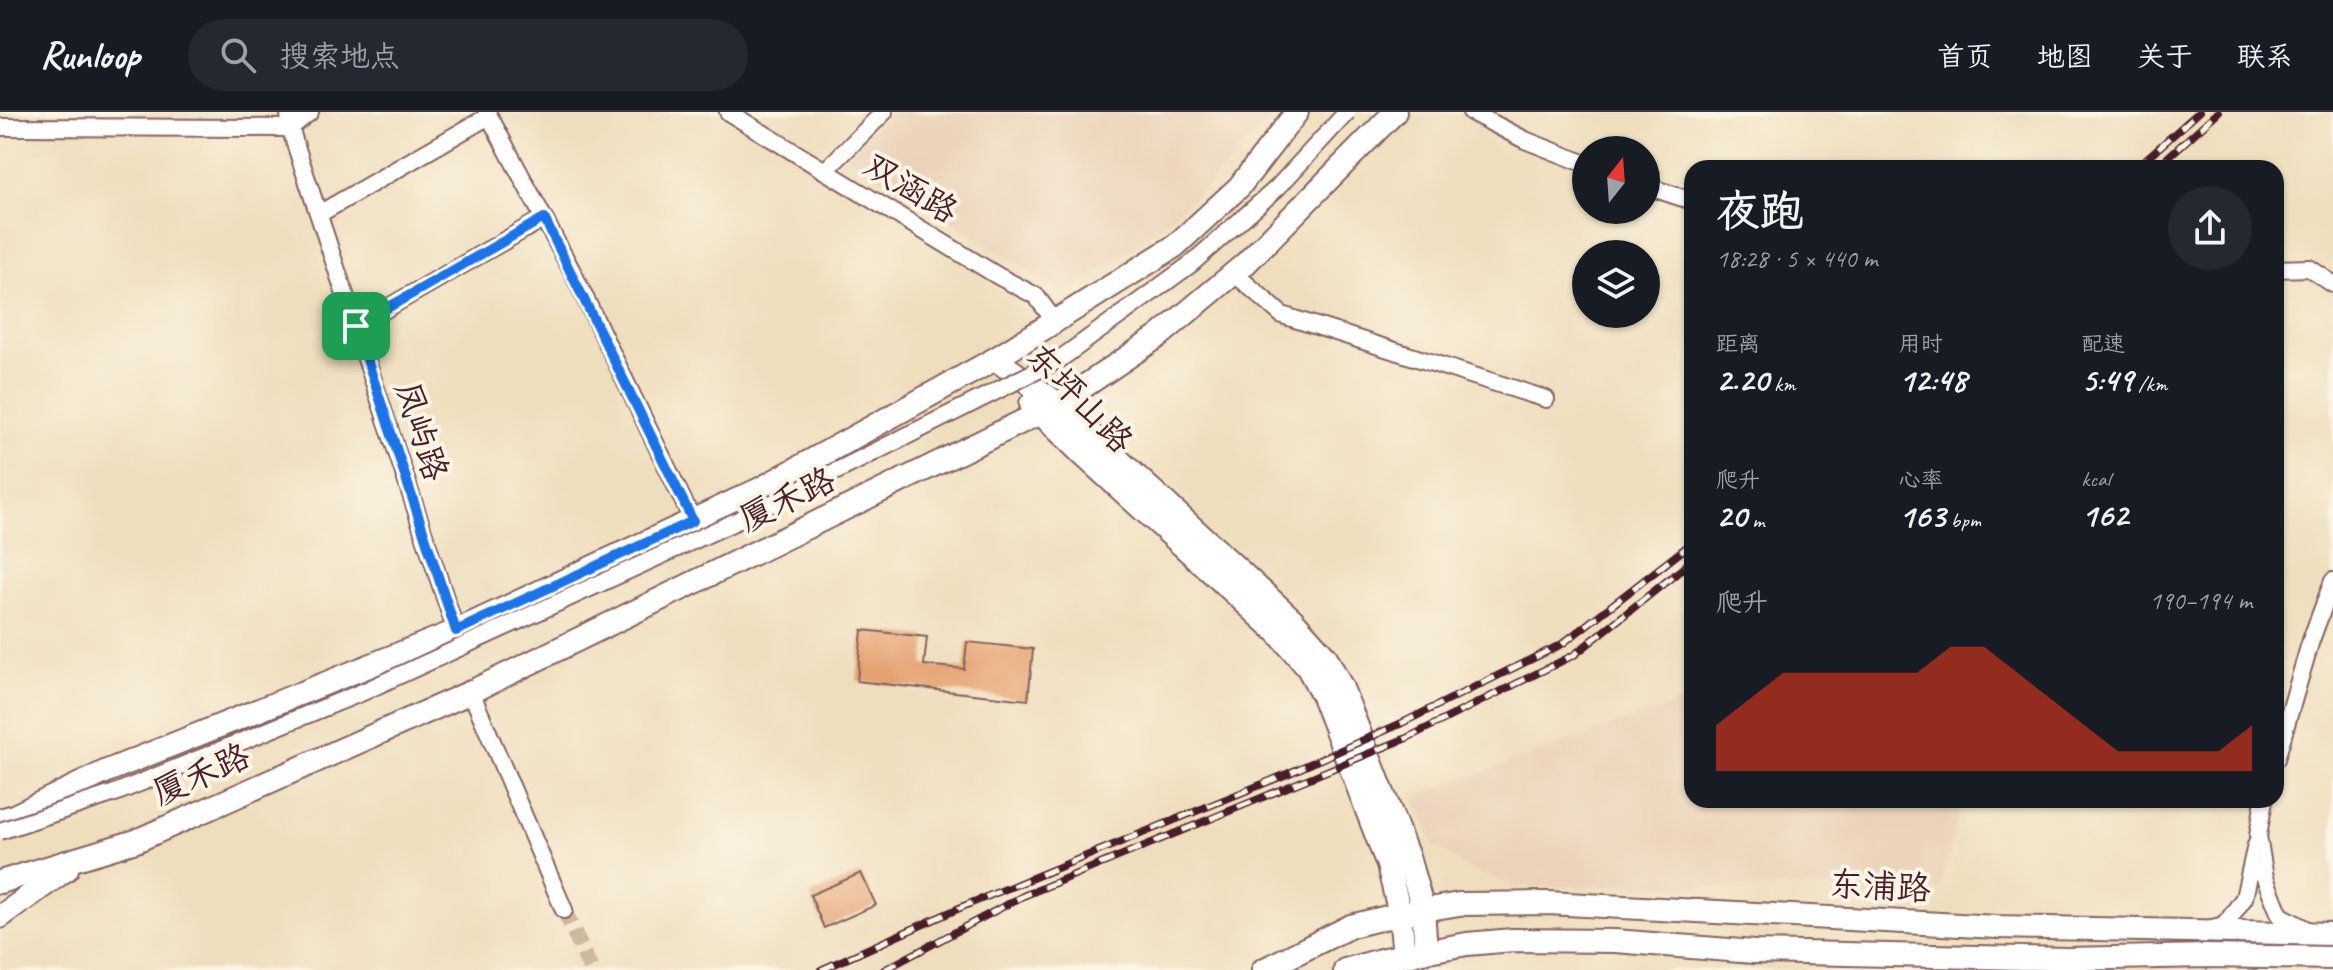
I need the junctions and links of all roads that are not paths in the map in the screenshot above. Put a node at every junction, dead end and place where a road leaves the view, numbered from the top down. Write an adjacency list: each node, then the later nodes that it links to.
1 (310, 112): 9 (street)
2 (728, 112): 12 (street, 双涵路)
3 (884, 112): 12 (street)
4 (1297, 112): 20 (main road, 厦禾路)
5 (1347, 112): 32 (street, bridge)
6 (1395, 112): 18 (main road, 厦禾路)
7 (1471, 112): 11 (street)
8 (488, 114): 15 (street); 16 (street)
9 (290, 120): 10 (street); 15 (street, 凤屿路)
10 (0, 127)
11 (1572, 158)
12 (825, 171): 20 (street, 双涵路)
13 (1660, 191): 14 (street)
14 (1684, 198)
15 (319, 214): 21 (street, 凤屿路)
16 (544, 218): 21 (street); 25 (street)
17 (2284, 269): 19 (street)
18 (1234, 273): 23 (street); 24 (main road, 厦禾路)
19 (2333, 284)
20 (1056, 323): 22 (main road, 厦禾路)
21 (356, 326): 27 (street, 凤屿路)
22 (995, 359): 24 (main road, 东坪山路); 25 (main road, 厦禾路)
23 (1546, 399)
24 (1048, 408): 28 (main road, 厦禾路); 36 (main road, 东坪山路); 38 (main road, 东坪山路)
25 (693, 521): 27 (main road, 厦禾路)
26 (2333, 581): 29 (street)
27 (456, 631): 31 (main road, 厦禾路)
28 (471, 692): 34 (main road, 厦禾路); 37 (street)
29 (2284, 732)
30 (2263, 808): 33 (street)
31 (0, 820)
32 (0, 831)
33 (2258, 836): 40 (street); 41 (street)
34 (83, 857): 35 (main road, 厦禾路); 39 (main road)
35 (0, 882)
36 (1423, 909): 38 (main road, 东浦路); 40 (main road, 东浦路); 43 (main road, 东坪山路)
37 (564, 910)
38 (1391, 916): 43 (main road, 东坪山路); 45 (main road, 东浦路)
39 (0, 917)
40 (2197, 931): 41 (main road, 东浦路)
41 (2324, 934)
42 (1929, 954): 43 (main road, 东浦路); 44 (main road, 东浦路); 47 (street, 东浦路)
43 (1415, 957): 46 (main road, 东浦路)
44 (2333, 958)
45 (1263, 970)
46 (1345, 970)
47 (1960, 970)

